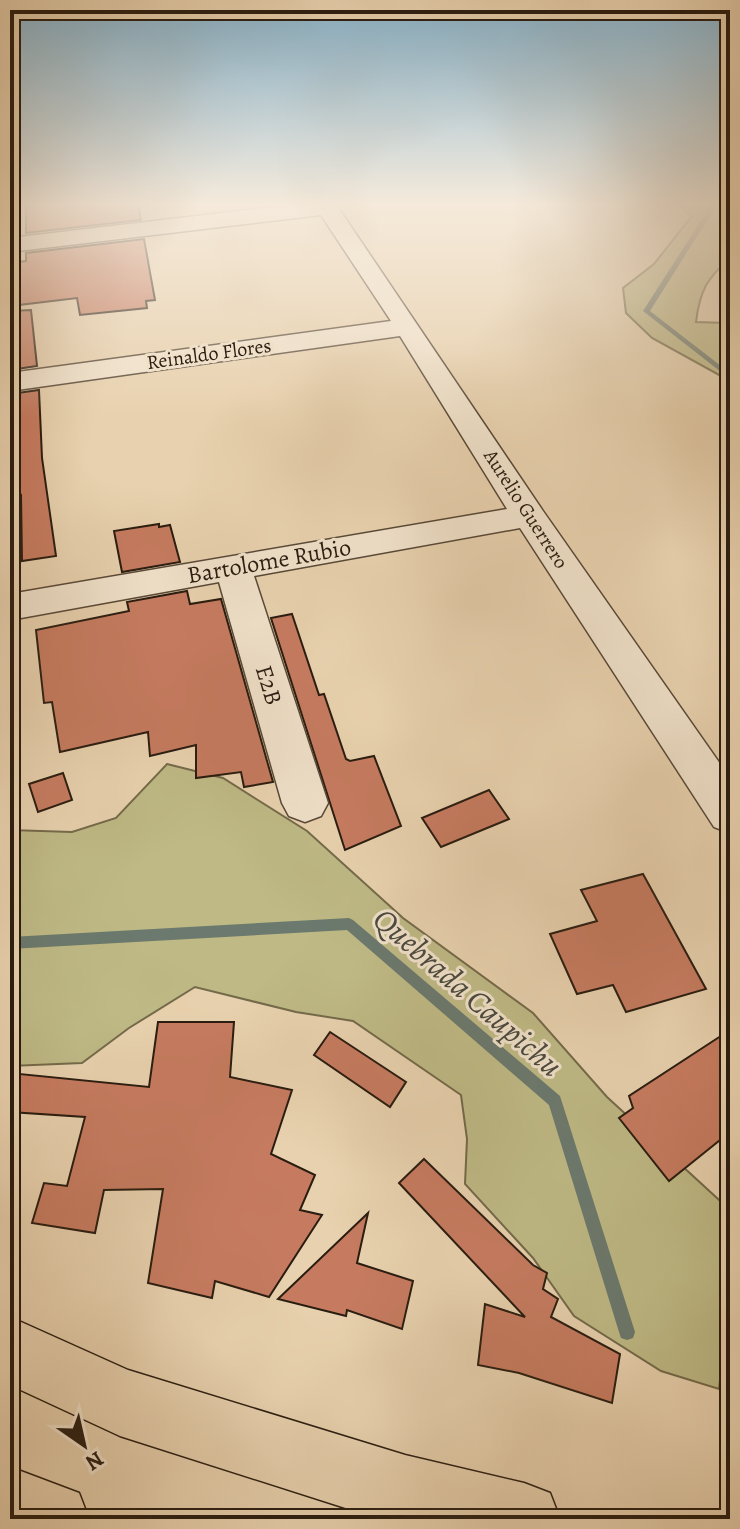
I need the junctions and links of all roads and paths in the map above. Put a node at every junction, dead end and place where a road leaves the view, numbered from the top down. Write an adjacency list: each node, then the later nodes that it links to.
1 (372, 274): 2 (street, Aurelio Guerrero)
2 (408, 327): 3 (street, Reinaldo Flores); 4 (street, Aurelio Guerrero)
3 (10, 382)
4 (529, 516): 5 (street, Bartolome Rubio); 8 (street, Aurelio Guerrero)
5 (233, 567): 6 (street, Bartolome Rubio); 7 (street, E2B)
6 (10, 607)
7 (305, 803)
8 (730, 814)
9 (10, 1350): 12 (main road)
10 (10, 1503): 11 (main road)
11 (53, 1519)
12 (524, 1519)

